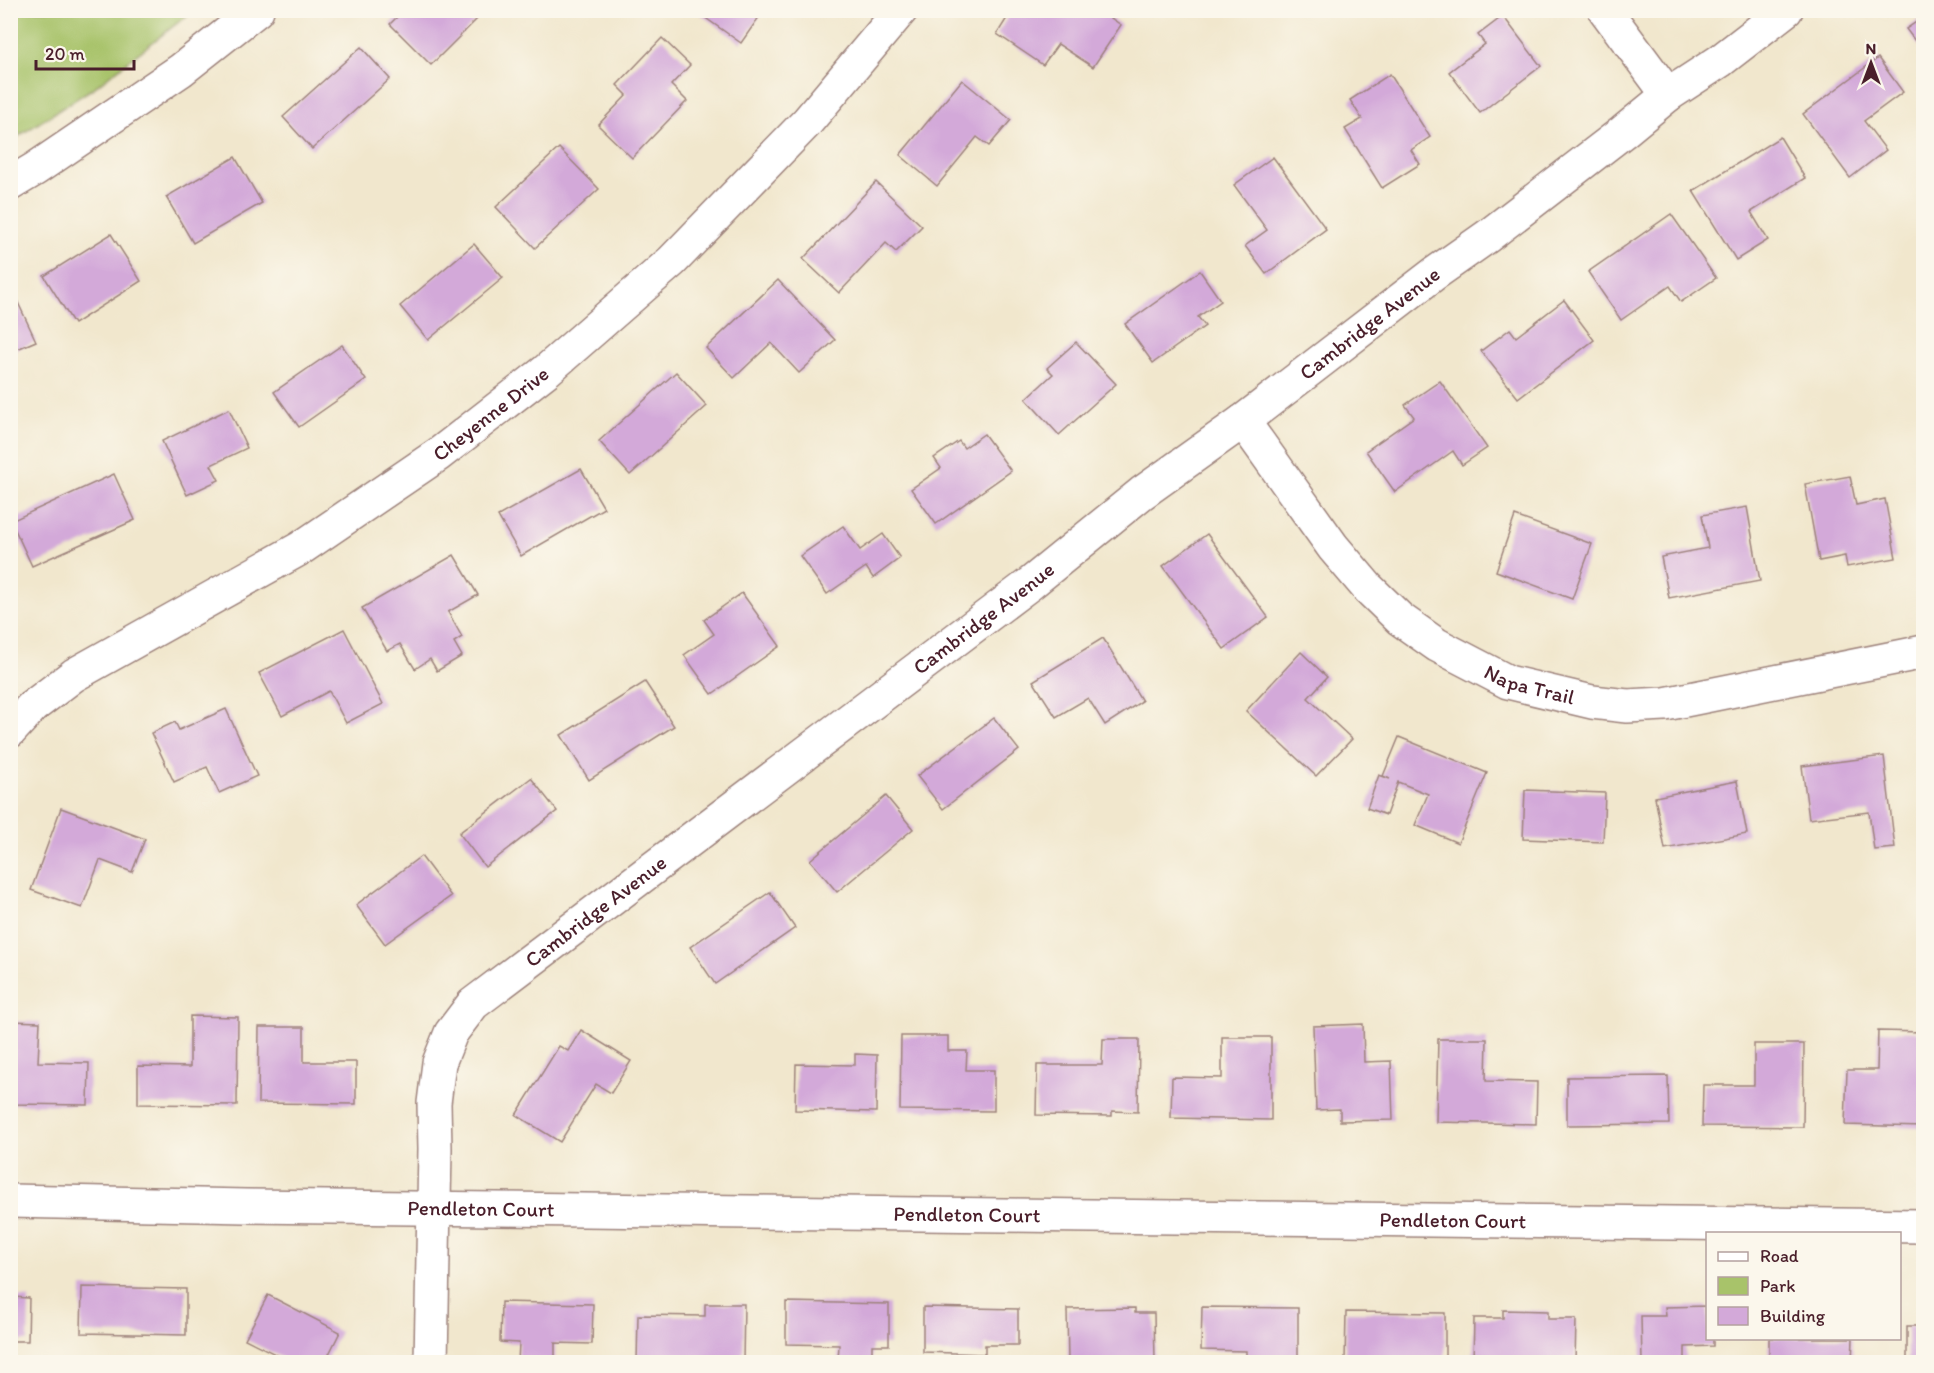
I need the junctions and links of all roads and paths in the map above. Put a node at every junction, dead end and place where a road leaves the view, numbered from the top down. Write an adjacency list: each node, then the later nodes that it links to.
1 (257, 10): 6 (street)
2 (901, 10): 9 (street, Cheyenne Drive)
3 (1605, 10): 5 (street)
4 (1786, 10): 5 (street, Cambridge Avenue)
5 (1668, 95): 7 (street, Cambridge Avenue)
6 (10, 184)
7 (1243, 421): 8 (street, Napa Trail); 11 (street, Cambridge Avenue)
8 (1923, 652)
9 (10, 731)
10 (10, 1201): 11 (street, Pendleton Court)
11 (433, 1209): 12 (street, Pendleton Court); 13 (street, Cambridge Avenue)
12 (1923, 1226)
13 (431, 1362)

